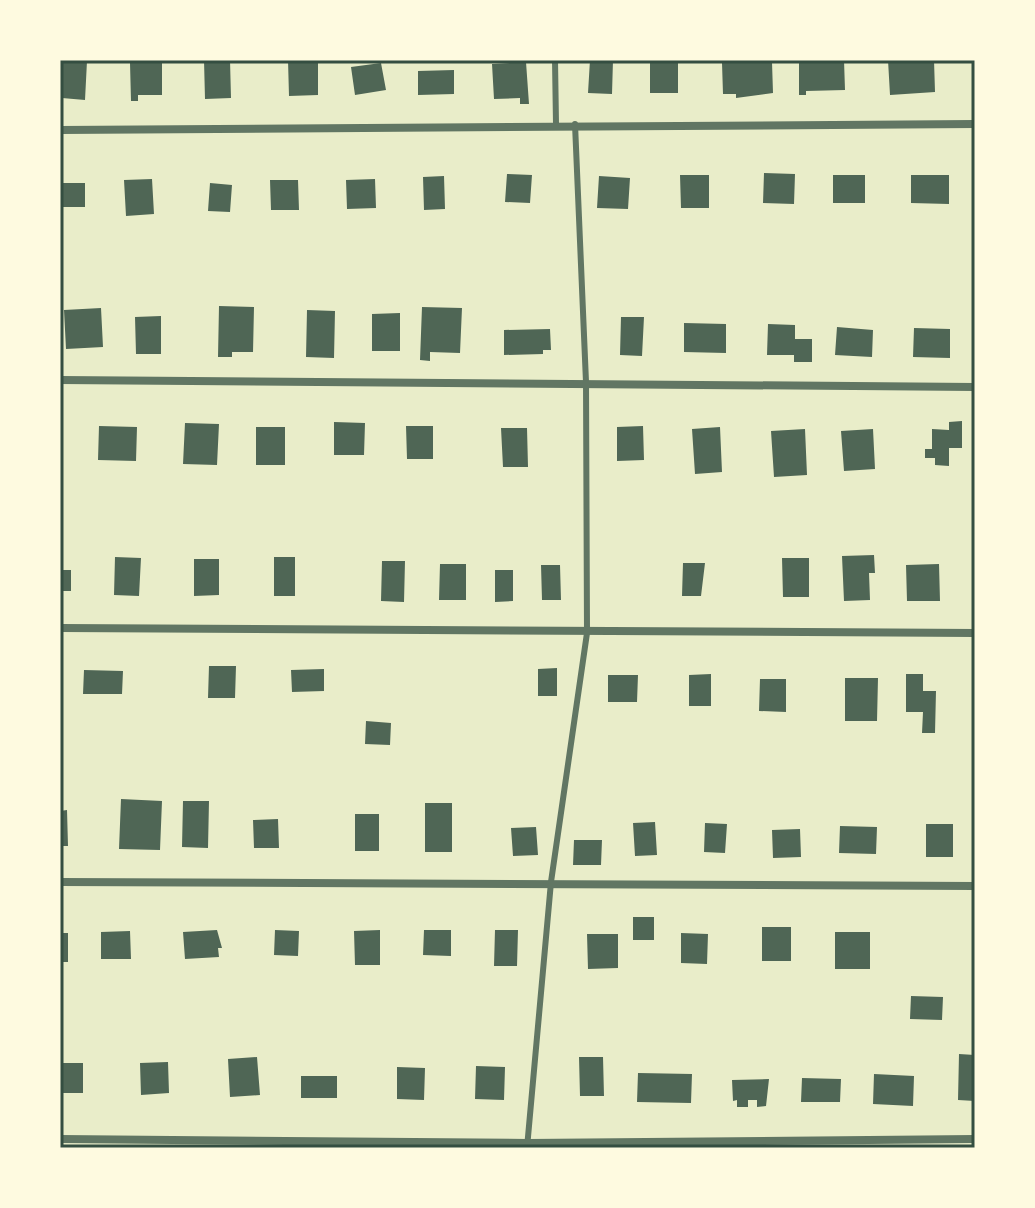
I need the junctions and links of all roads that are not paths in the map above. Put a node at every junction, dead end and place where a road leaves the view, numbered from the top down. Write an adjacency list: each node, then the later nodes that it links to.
1 (555, 60): 2 (lane)
2 (556, 124): 3 (street); 5 (street)
3 (575, 124): 4 (street); 7 (lane)
4 (975, 124)
5 (60, 130)
6 (60, 380): 7 (street)
7 (586, 382): 8 (street); 10 (lane)
8 (975, 387)
9 (60, 628): 10 (street)
10 (587, 633): 11 (street); 13 (lane)
11 (975, 633)
12 (60, 882): 13 (street)
13 (551, 882): 14 (street); 17 (lane)
14 (975, 886)
15 (60, 1139): 17 (street)
16 (975, 1139): 17 (street)
17 (527, 1146)

